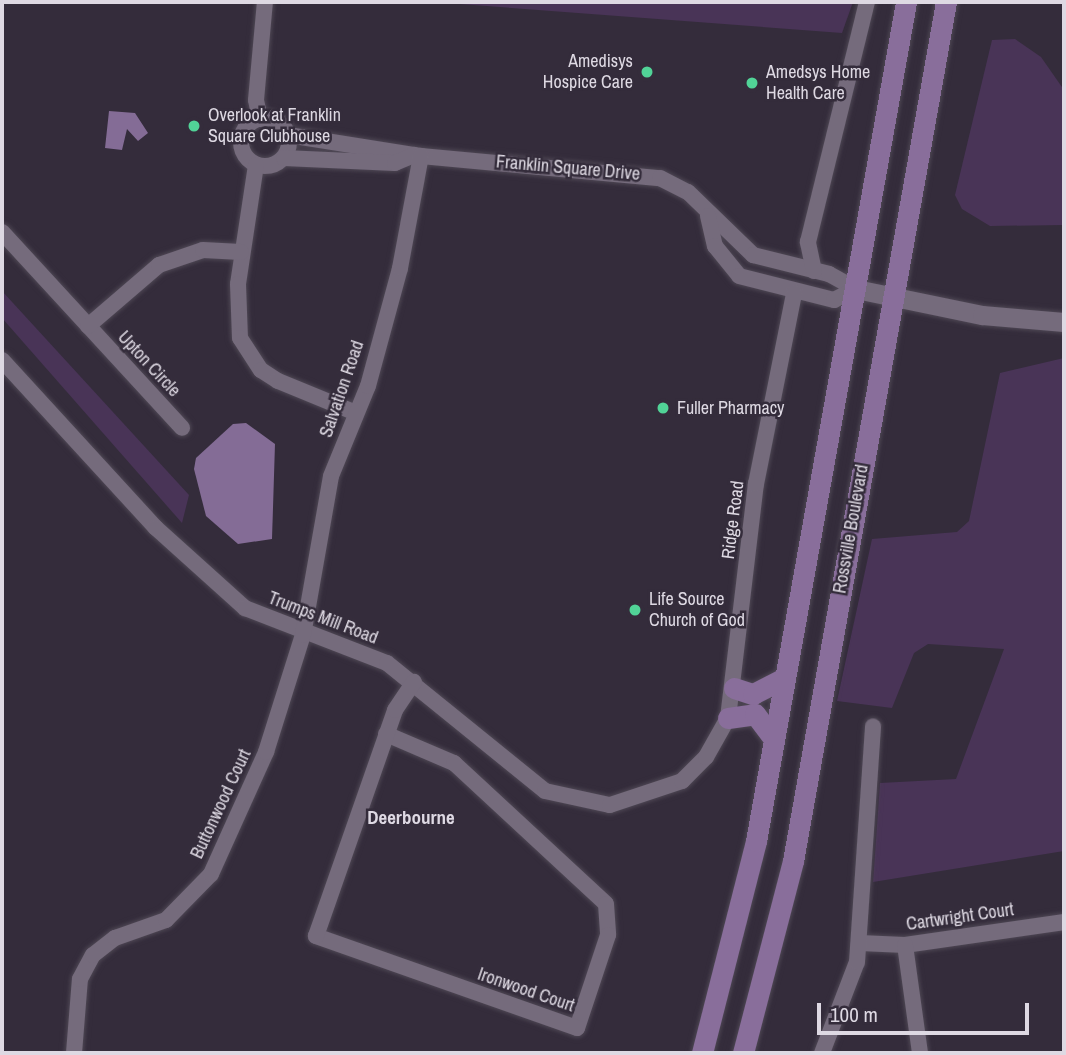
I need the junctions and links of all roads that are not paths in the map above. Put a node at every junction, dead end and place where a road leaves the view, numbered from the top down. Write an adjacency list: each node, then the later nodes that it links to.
1 (265, 2): 5 (street)
2 (867, 2): 13 (street)
3 (906, 2): 14 (main road)
4 (946, 2): 16 (main road, Rossville Boulevard)
5 (260, 119): 6 (street); 9 (street)
6 (288, 135): 7 (street, Franklin Square Drive); 8 (street)
7 (418, 155): 8 (street, Franklin Square Drive); 10 (street, Franklin Square Drive); 20 (street, Salvation Road)
8 (284, 158): 9 (street)
9 (256, 164): 12 (street)
10 (708, 216): 13 (street, Franklin Square Drive); 15 (street, Franklin Square Drive)
11 (2, 232): 18 (street, Upton Circle)
12 (241, 252): 18 (street, Upton Circle); 20 (street)
13 (814, 271): 14 (street, Franklin Square Drive)
14 (856, 289): 15 (street, Franklin Square Drive); 16 (street, Franklin Square Drive); 23 (main road)
15 (794, 293): 25 (street, Ridge Road)
16 (892, 296): 17 (street, Franklin Square Drive); 36 (main road, Rossville Boulevard)
17 (1064, 322)
18 (88, 326): 21 (street, Upton Circle)
19 (2, 360): 22 (street, Trumps Mill Road)
20 (356, 413): 22 (street, Salvation Road)
21 (182, 428)
22 (303, 635): 24 (street, Trumps Mill Road); 34 (street, Buttonwood Court)
23 (785, 678): 25 (main road); 29 (main road)
24 (414, 682): 28 (street, Ironwood Court); 30 (street, Trumps Mill Road)
25 (734, 688): 26 (street, Ridge Road)
26 (728, 718): 29 (main road); 30 (street, Ridge Road)
27 (873, 727): 32 (street)
28 (386, 734): 28 (street, Ironwood Court)
29 (774, 739): 35 (main road)
30 (682, 781)
31 (1064, 922): 33 (street, Cartwright Court)
32 (860, 943): 33 (street, Cartwright Court); 37 (street)
33 (905, 944): 38 (street)
34 (74, 1053)
35 (702, 1053)
36 (743, 1053)
37 (822, 1053)
38 (920, 1053)

